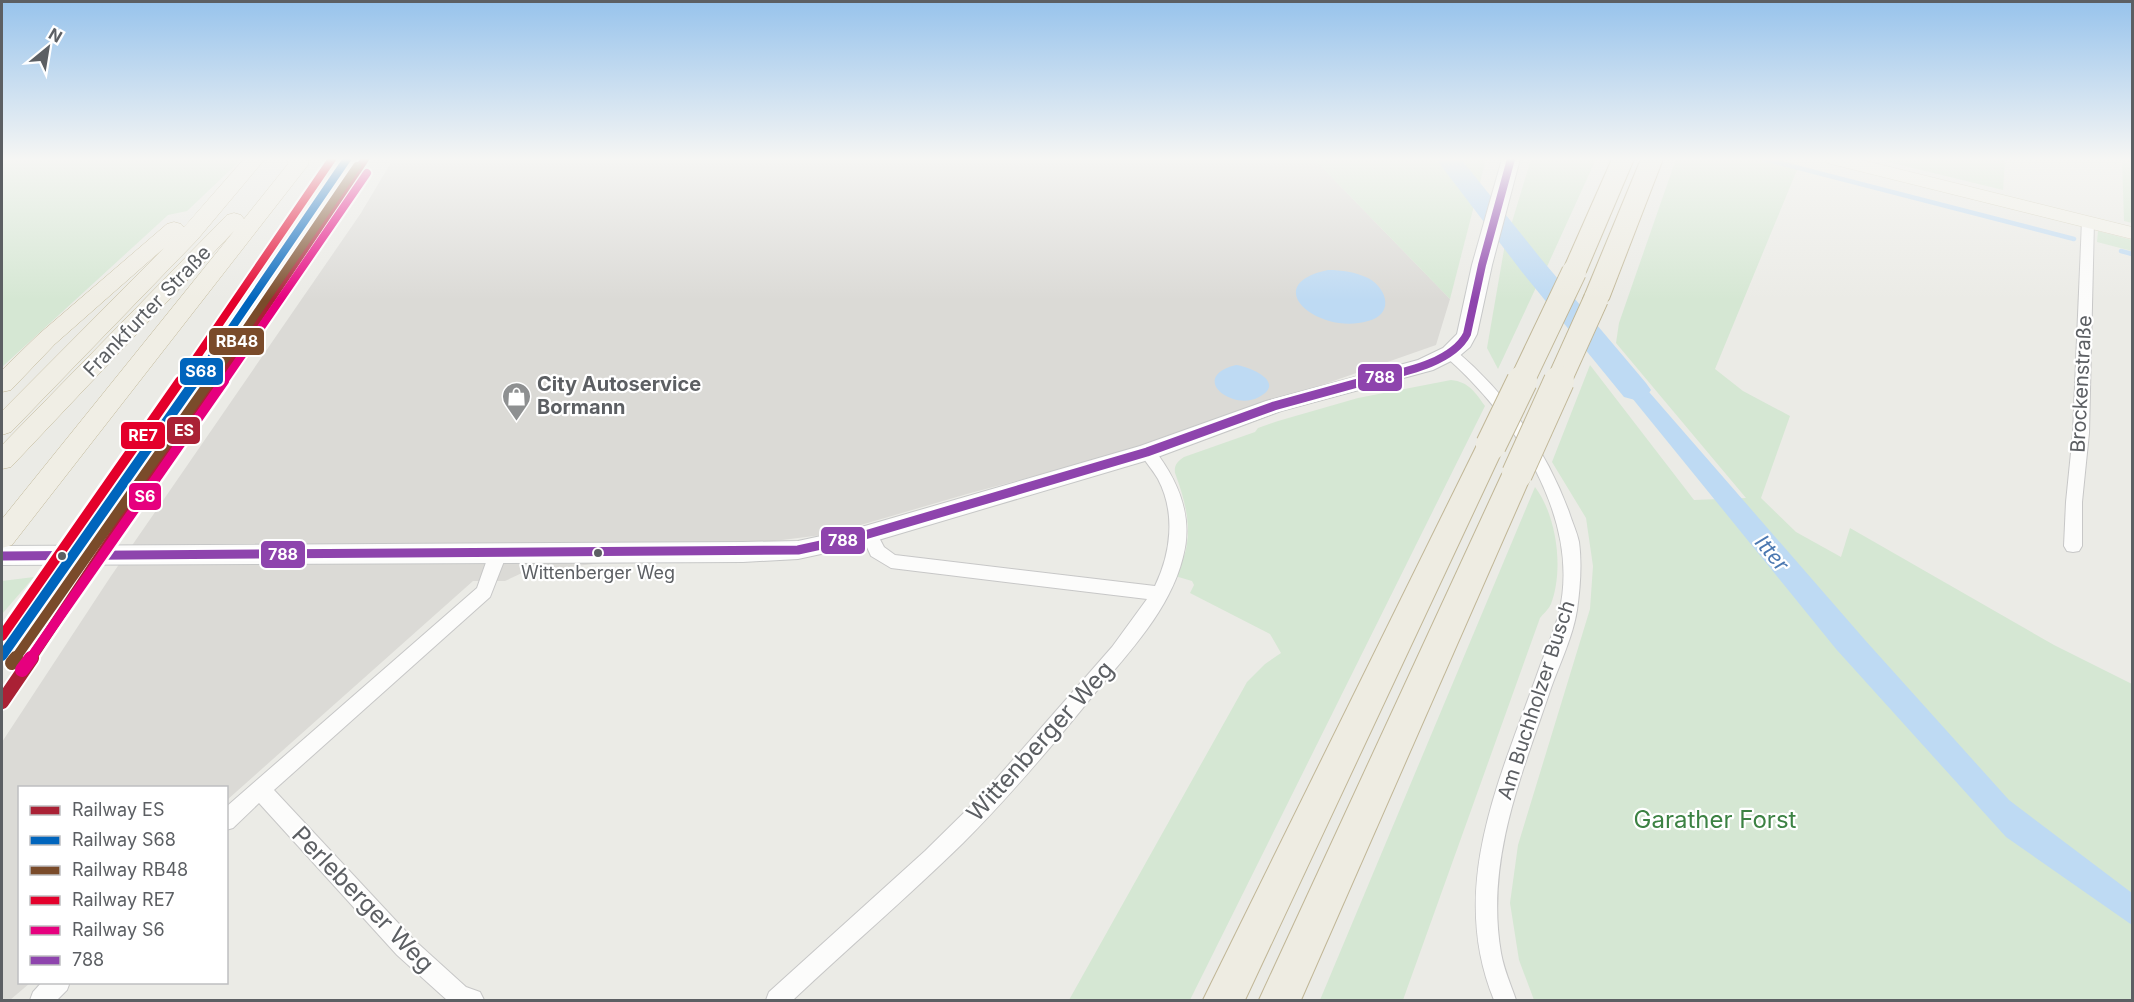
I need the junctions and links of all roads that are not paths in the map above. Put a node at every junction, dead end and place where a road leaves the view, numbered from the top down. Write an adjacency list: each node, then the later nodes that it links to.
1 (201, 206): 12 (highway)
2 (213, 206): 13 (highway, Frankfurter Straße)
3 (247, 206): 15 (highway, Frankfurter Straße)
4 (266, 206): 17 (highway)
5 (1499, 206): 11 (main road)
6 (1603, 206): 28 (highway, bridge)
7 (1633, 206): 29 (highway, bridge)
8 (2026, 206): 9 (main road)
9 (2088, 221): 10 (main road); 18 (street, Brockenstraße)
10 (2133, 233)
11 (1450, 353): 14 (main road); 30 (street, Am Buchholzer Busch)
12 (2, 384)
13 (2, 426)
14 (1147, 452): 16 (main road); 21 (street, Wittenberger Weg)
15 (2, 460)
16 (869, 534): 19 (main road); 21 (street)
17 (2, 538)
18 (2073, 546)
19 (499, 551): 20 (main road); 22 (street)
20 (2, 556)
21 (1159, 594): 27 (street, Wittenberger Weg)
22 (260, 789): 23 (street); 26 (street, Perleberger Weg)
23 (228, 819)
24 (57, 984): 25 (street)
25 (41, 1000)
26 (472, 1000)
27 (777, 1000)
28 (1224, 1000)
29 (1280, 1000)
30 (1504, 1000)

